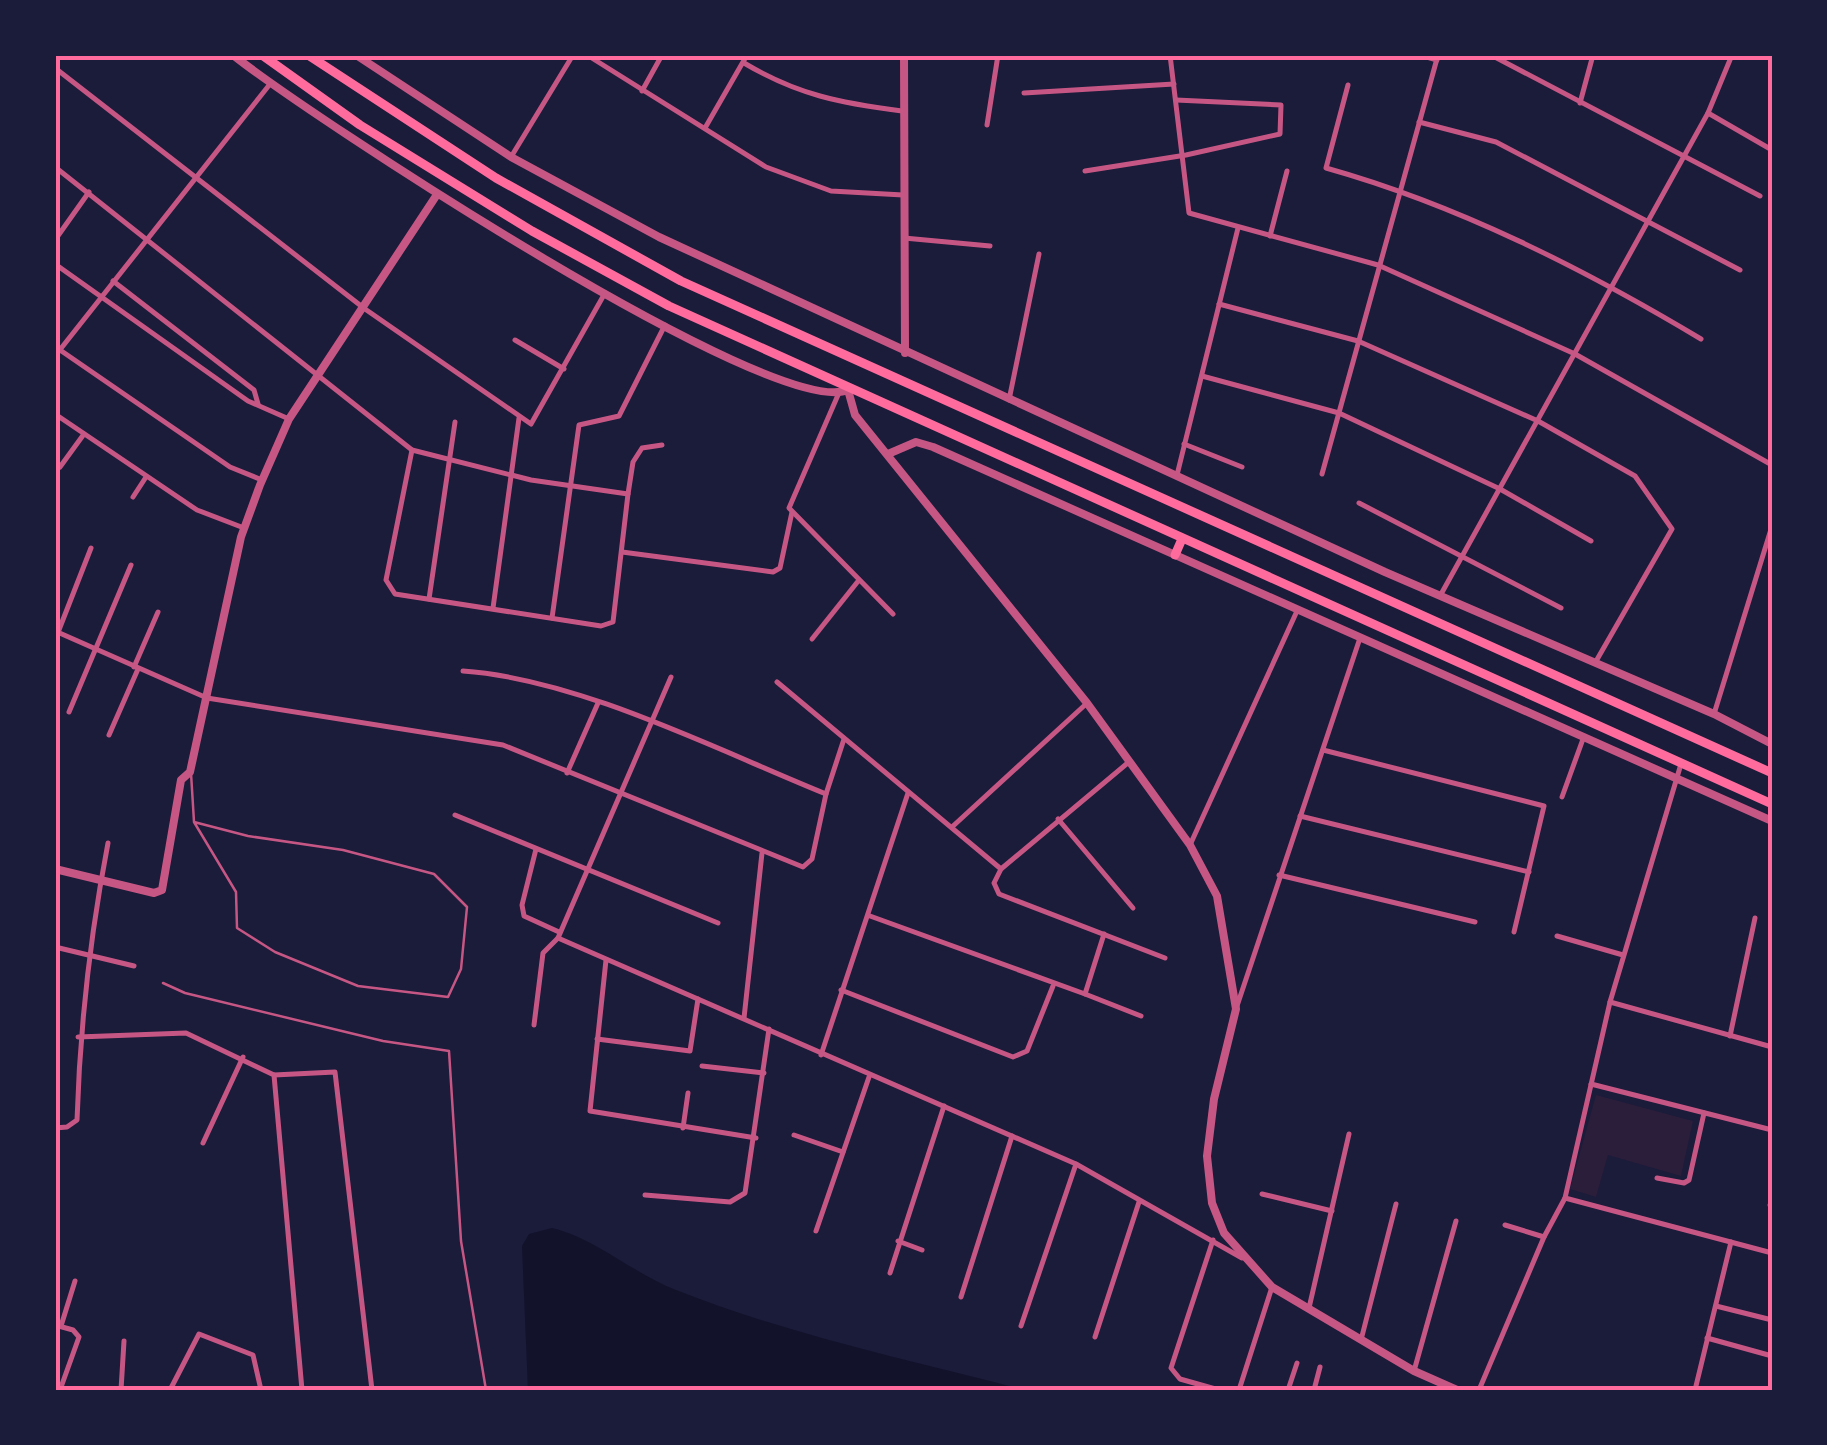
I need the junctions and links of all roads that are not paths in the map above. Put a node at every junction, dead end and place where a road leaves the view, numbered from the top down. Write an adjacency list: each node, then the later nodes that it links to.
1 (233, 55): 18 (street)
2 (262, 55): 71 (highway)
3 (308, 55): 143 (highway)
4 (356, 55): 33 (street)
5 (573, 55): 33 (street)
6 (587, 55): 21 (street)
7 (662, 55): 21 (street)
8 (904, 55): 25 (street)
9 (998, 55): 28 (street)
10 (1170, 55): 19 (street)
11 (1420, 55): 15 (street)
12 (1490, 55): 24 (street)
13 (1593, 55): 24 (street)
14 (1732, 55): 26 (street)
15 (1438, 58): 27 (street)
16 (746, 59): 25 (street); 29 (street)
17 (55, 68): 37 (street)
18 (270, 84): 37 (street); 41 (street)
19 (1174, 84): 22 (street); 23 (street)
20 (1348, 85): 38 (street)
21 (642, 91): 29 (street)
22 (1024, 92)
23 (1176, 100): 31 (street); 31 (street)
24 (1580, 103): 32 (street)
25 (902, 112): 40 (street)
26 (1708, 113): 30 (street); 32 (street)
27 (1419, 122): 38 (street); 43 (street)
28 (987, 125)
29 (706, 128): 40 (street)
30 (1772, 150)
31 (1186, 155): 35 (street); 44 (street)
32 (1684, 156): 42 (street); 43 (street)
33 (511, 157): 65 (street)
34 (55, 167): 39 (street)
35 (1085, 171)
36 (1288, 171): 45 (street)
37 (196, 180): 46 (street); 59 (street)
38 (1399, 188): 52 (street); 55 (street)
39 (89, 192): 46 (street); 48 (street)
40 (903, 195): 47 (street)
41 (436, 196): 56 (street); 59 (street)
42 (1760, 196)
43 (1647, 223): 53 (street); 55 (street)
44 (1238, 228): 45 (street); 58 (street)
45 (1270, 236): 52 (street)
46 (147, 238): 54 (street); 69 (street)
47 (902, 238): 49 (street); 65 (street)
48 (55, 240)
49 (990, 246)
50 (1039, 254): 72 (street)
51 (55, 264): 57 (street)
52 (1378, 265): 63 (street); 66 (street)
53 (1740, 270)
54 (113, 281): 57 (street); 73 (street)
55 (1612, 286): 61 (street); 66 (street)
56 (605, 294): 60 (street); 68 (street)
57 (99, 299): 64 (street); 73 (street)
58 (1219, 304): 63 (street); 70 (street)
59 (364, 309): 69 (street); 76 (street)
60 (665, 325): 71 (street); 94 (street)
61 (1701, 338)
62 (515, 340): 68 (street)
63 (1358, 341): 74 (street); 78 (street)
64 (60, 350): 67 (street); 93 (street)
65 (905, 353): 72 (street)
66 (1575, 354): 78 (street); 86 (street)
67 (55, 356)
68 (564, 368): 76 (street)
69 (319, 375): 77 (street); 83 (street)
70 (1202, 376): 74 (street); 81 (street)
71 (843, 392): 84 (street); 99 (street); 102 (highway)
72 (1009, 400): 91 (street)
73 (258, 404): 77 (street)
74 (1339, 413): 90 (street); 95 (street)
75 (55, 414): 80 (street)
76 (518, 418): 89 (street)
77 (289, 419): 93 (street)
78 (1538, 421): 95 (street); 123 (street)
79 (455, 422): 85 (street)
80 (84, 434): 88 (street); 92 (street)
81 (1184, 444): 87 (street); 91 (street)
82 (662, 445): 96 (street)
83 (412, 450): 85 (street); 112 (street)
84 (888, 454): 107 (street); 129 (street)
85 (450, 459): 89 (street); 112 (street)
86 (1772, 464)
87 (1242, 466)
88 (60, 467)
89 (510, 474): 94 (street); 113 (street)
90 (1322, 474)
91 (1178, 475): 111 (street)
92 (146, 477): 97 (street); 101 (street)
93 (262, 480): 101 (street)
94 (570, 485): 96 (street); 118 (street)
95 (1500, 489): 103 (street); 108 (street)
96 (628, 494): 106 (street)
97 (134, 497)
98 (1359, 503): 108 (street)
99 (792, 512): 106 (street); 110 (street)
100 (1772, 526): 104 (street)
101 (244, 528): 128 (street)
102 (1182, 539): 107 (highway); 140 (highway)
103 (1591, 541)
104 (1769, 546): 132 (street)
105 (91, 548): 119 (street)
106 (622, 552): 118 (street)
107 (1175, 555): 115 (street)
108 (1462, 558): 111 (street); 114 (street)
109 (131, 565): 122 (street)
110 (860, 580): 117 (street); 121 (street)
111 (1440, 596): 123 (street)
112 (429, 599): 113 (street)
113 (492, 608): 118 (street)
114 (1560, 608)
115 (1298, 610): 120 (street); 157 (street)
116 (158, 612): 124 (street)
117 (893, 614)
118 (552, 618)
119 (56, 634): 122 (street)
120 (1360, 638): 136 (street); 138 (street)
121 (812, 639)
122 (94, 649): 124 (street); 131 (street)
123 (1595, 662): 132 (street)
124 (136, 668): 128 (street); 134 (street)
125 (464, 671): 130 (street)
126 (671, 677): 133 (street)
127 (777, 682): 135 (street)
128 (207, 698): 141 (street); 142 (street)
129 (1087, 703): 139 (street); 155 (street)
130 (598, 704): 133 (street); 142 (street)
131 (69, 712)
132 (1714, 714): 137 (street)
133 (650, 724): 145 (street); 147 (street)
134 (110, 735)
135 (844, 738): 145 (street); 146 (street)
136 (1583, 738): 144 (street); 148 (street)
137 (1772, 744)
138 (1323, 750): 151 (street); 163 (street)
139 (1130, 761): 152 (street); 157 (street)
140 (1682, 764): 144 (street); 149 (highway)
141 (190, 772): 154 (lane); 165 (street)
142 (568, 773): 147 (street)
143 (1772, 773)
144 (1674, 780): 153 (street); 177 (street)
145 (826, 794): 159 (street)
146 (908, 794): 155 (street); 167 (street)
147 (620, 795): 159 (street); 162 (street)
148 (1562, 797)
149 (1772, 804)
150 (455, 815): 158 (street)
151 (1300, 816): 163 (street); 164 (street)
152 (1058, 819): 161 (street); 166 (street)
153 (1772, 821)
154 (194, 822): 154 (lane)
155 (952, 827): 161 (street)
156 (108, 843): 165 (street)
157 (1190, 845): 187 (street)
158 (536, 849): 162 (street); 173 (street)
159 (762, 853): 189 (street)
160 (55, 869): 165 (street)
161 (1001, 869): 172 (street)
162 (587, 870): 170 (street); 173 (street)
163 (1529, 872): 171 (street)
164 (1279, 875): 169 (street); 187 (street)
165 (101, 879): 176 (street)
166 (1133, 908)
167 (870, 916): 182 (street); 183 (street)
168 (1755, 918): 192 (street)
169 (1475, 922)
170 (718, 923)
171 (1514, 932)
172 (1104, 934): 178 (street); 184 (street)
173 (559, 935): 179 (street); 190 (street)
174 (1557, 936): 177 (street)
175 (55, 946): 176 (street)
176 (87, 954): 180 (street); 193 (street)
177 (1623, 954): 186 (street)
178 (1166, 958)
179 (606, 960): 185 (street); 194 (street)
180 (134, 966)
181 (163, 983): 256 (lane)
182 (1054, 986): 183 (street); 184 (street)
183 (840, 989): 196 (street)
184 (1085, 994): 188 (street)
185 (698, 998): 189 (street); 194 (street)
186 (1610, 1002): 192 (street); 202 (street)
187 (1236, 1008): 232 (street)
188 (1141, 1016)
189 (744, 1018): 191 (street)
190 (534, 1025)
191 (769, 1029): 196 (street); 199 (street)
192 (1730, 1036): 195 (street)
193 (78, 1037): 197 (street); 206 (street)
194 (597, 1040): 207 (street)
195 (1772, 1047)
196 (820, 1055): 201 (street)
197 (243, 1057): 200 (street); 213 (street)
198 (702, 1066): 199 (street)
199 (765, 1073): 212 (street)
200 (274, 1075): 254 (street); 255 (street)
201 (868, 1077): 204 (street); 214 (street)
202 (1590, 1084): 205 (street); 219 (street)
203 (688, 1093): 207 (street)
204 (944, 1106): 211 (street); 228 (street)
205 (1704, 1113): 208 (street); 216 (street)
206 (55, 1128)
207 (683, 1128): 212 (street)
208 (1772, 1130)
209 (794, 1134): 214 (street)
210 (1349, 1134): 222 (street)
211 (1012, 1136): 215 (street); 236 (street)
212 (756, 1138): 218 (street)
213 (204, 1143)
214 (843, 1152): 225 (street)
215 (1076, 1164): 220 (street); 241 (street)
216 (1657, 1178)
217 (1262, 1194): 222 (street)
218 (645, 1195)
219 (1565, 1198): 226 (street); 229 (street)
220 (1139, 1202): 227 (street); 242 (street)
221 (1396, 1204): 244 (street)
222 (1332, 1210): 238 (street)
223 (1456, 1221): 249 (street)
224 (1505, 1225): 226 (street)
225 (816, 1230)
226 (1544, 1237): 262 (street)
227 (1213, 1240): 232 (street); 257 (street)
228 (898, 1241): 230 (street); 233 (street)
229 (1731, 1242): 231 (street); 237 (street)
230 (922, 1250)
231 (1772, 1252)
232 (1242, 1258): 235 (street)
233 (890, 1273)
234 (75, 1281): 240 (street)
235 (1272, 1287): 238 (street); 258 (street)
236 (961, 1297)
237 (1716, 1306): 239 (street); 243 (street)
238 (1308, 1311): 244 (street)
239 (1772, 1320)
240 (58, 1326): 250 (street)
241 (1021, 1326)
242 (1094, 1337)
243 (1707, 1338): 246 (street); 263 (street)
244 (1361, 1340): 249 (street)
245 (124, 1341): 251 (street)
246 (1772, 1356)
247 (1297, 1362): 259 (street)
248 (1320, 1368): 260 (street)
249 (1414, 1371): 261 (street)
250 (60, 1390)
251 (121, 1390)
252 (170, 1390): 253 (street)
253 (261, 1390)
254 (302, 1390)
255 (372, 1390)
256 (486, 1390)
257 (1219, 1390)
258 (1239, 1390)
259 (1288, 1390)
260 (1314, 1390)
261 (1457, 1390)
262 (1479, 1390)
263 (1695, 1390)

